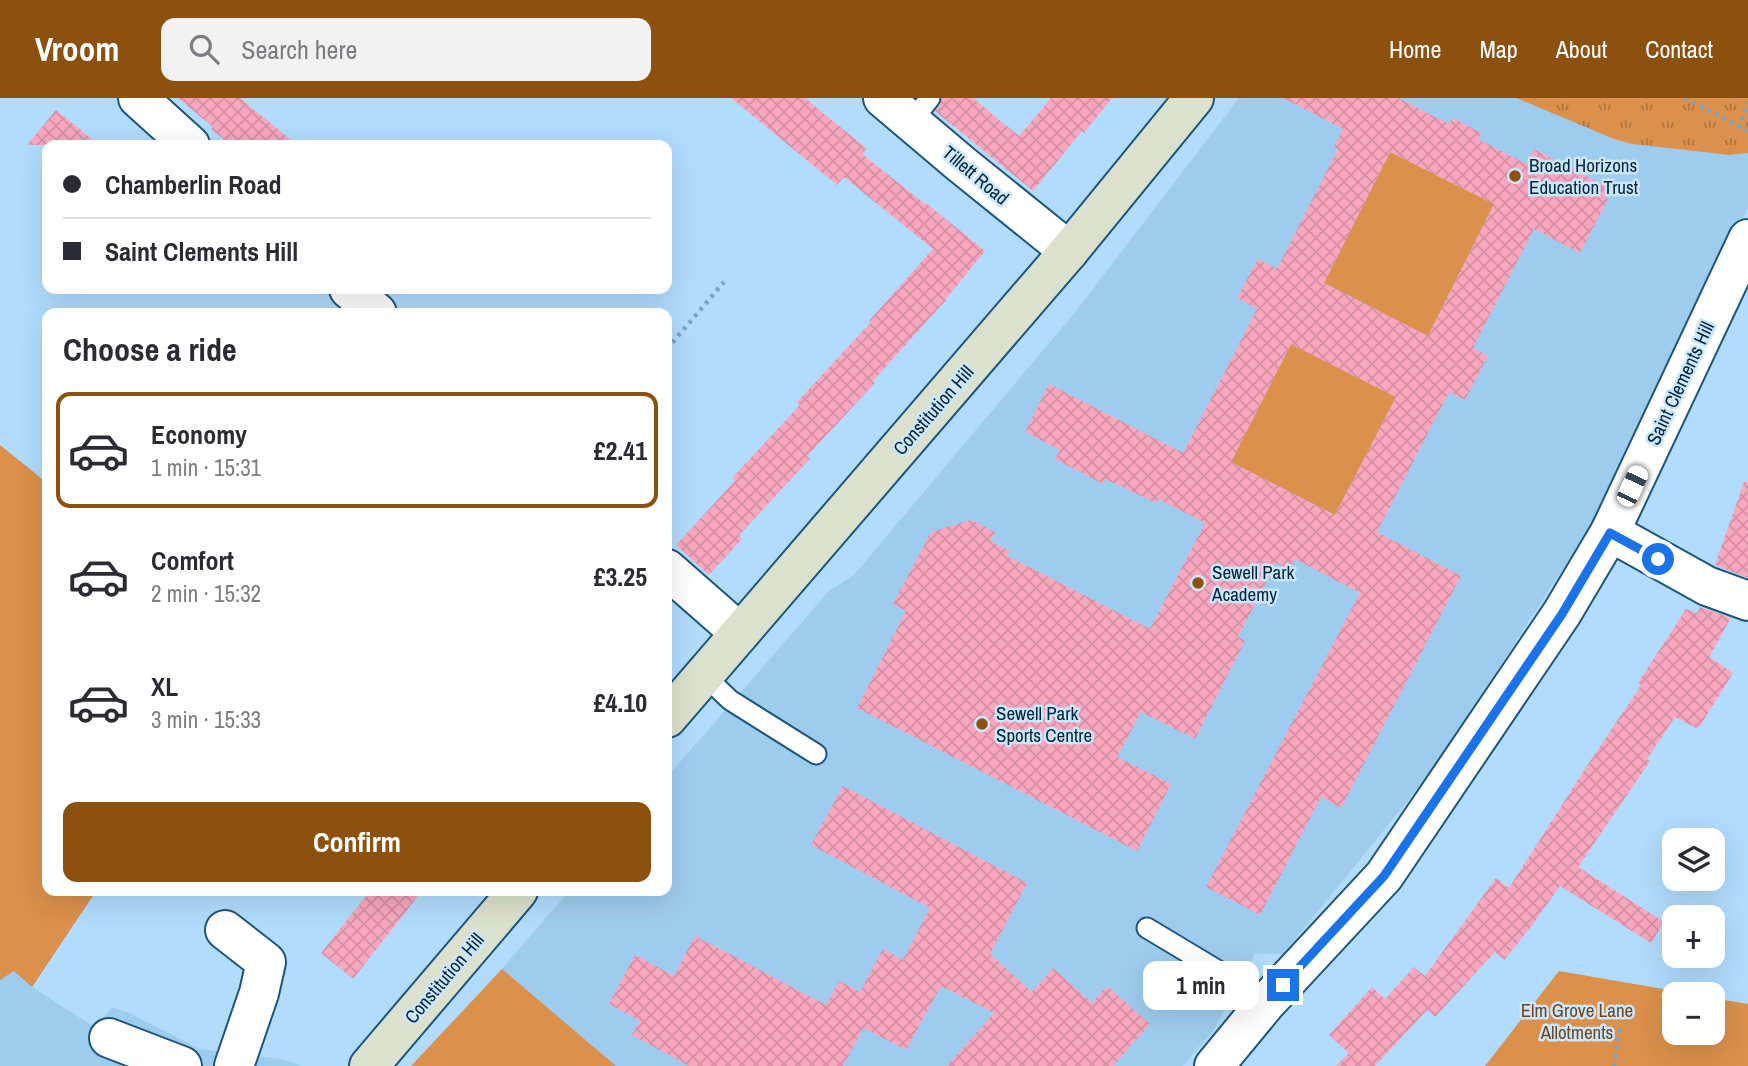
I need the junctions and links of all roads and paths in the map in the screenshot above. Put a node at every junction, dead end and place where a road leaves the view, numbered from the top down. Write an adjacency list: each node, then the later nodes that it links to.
1 (138, 98): 8 (street)
2 (1194, 98): 10 (main road, Constitution Hill)
3 (1685, 98): 6 (path)
4 (1748, 102): 6 (path)
5 (908, 106): 10 (street, Tillett Road)
6 (1739, 128): 7 (path)
7 (1748, 131)
8 (184, 140)
9 (1748, 239): 15 (street, Saint Clements Hill)
10 (1069, 251): 18 (main road, Constitution Hill)
11 (724, 282): 14 (path)
12 (355, 294): 13 (street)
13 (371, 308)
14 (672, 343)
15 (1610, 533): 17 (street); 25 (street, Saint Clements Hill)
16 (672, 573): 18 (street)
17 (1748, 601)
18 (740, 633): 19 (main road, Constitution Hill)
19 (704, 675): 20 (main road, Constitution Hill); 21 (lane)
20 (672, 712)
21 (816, 754)
22 (514, 896): 30 (main road, Constitution Hill)
23 (1147, 928): 25 (lane)
24 (225, 930): 29 (street)
25 (1266, 1003): 31 (street, Saint Clements Hill)
26 (1620, 1028): 32 (path)
27 (108, 1038): 28 (street)
28 (182, 1066)
29 (234, 1066)
30 (369, 1066)
31 (1214, 1066)
32 (1614, 1066)

